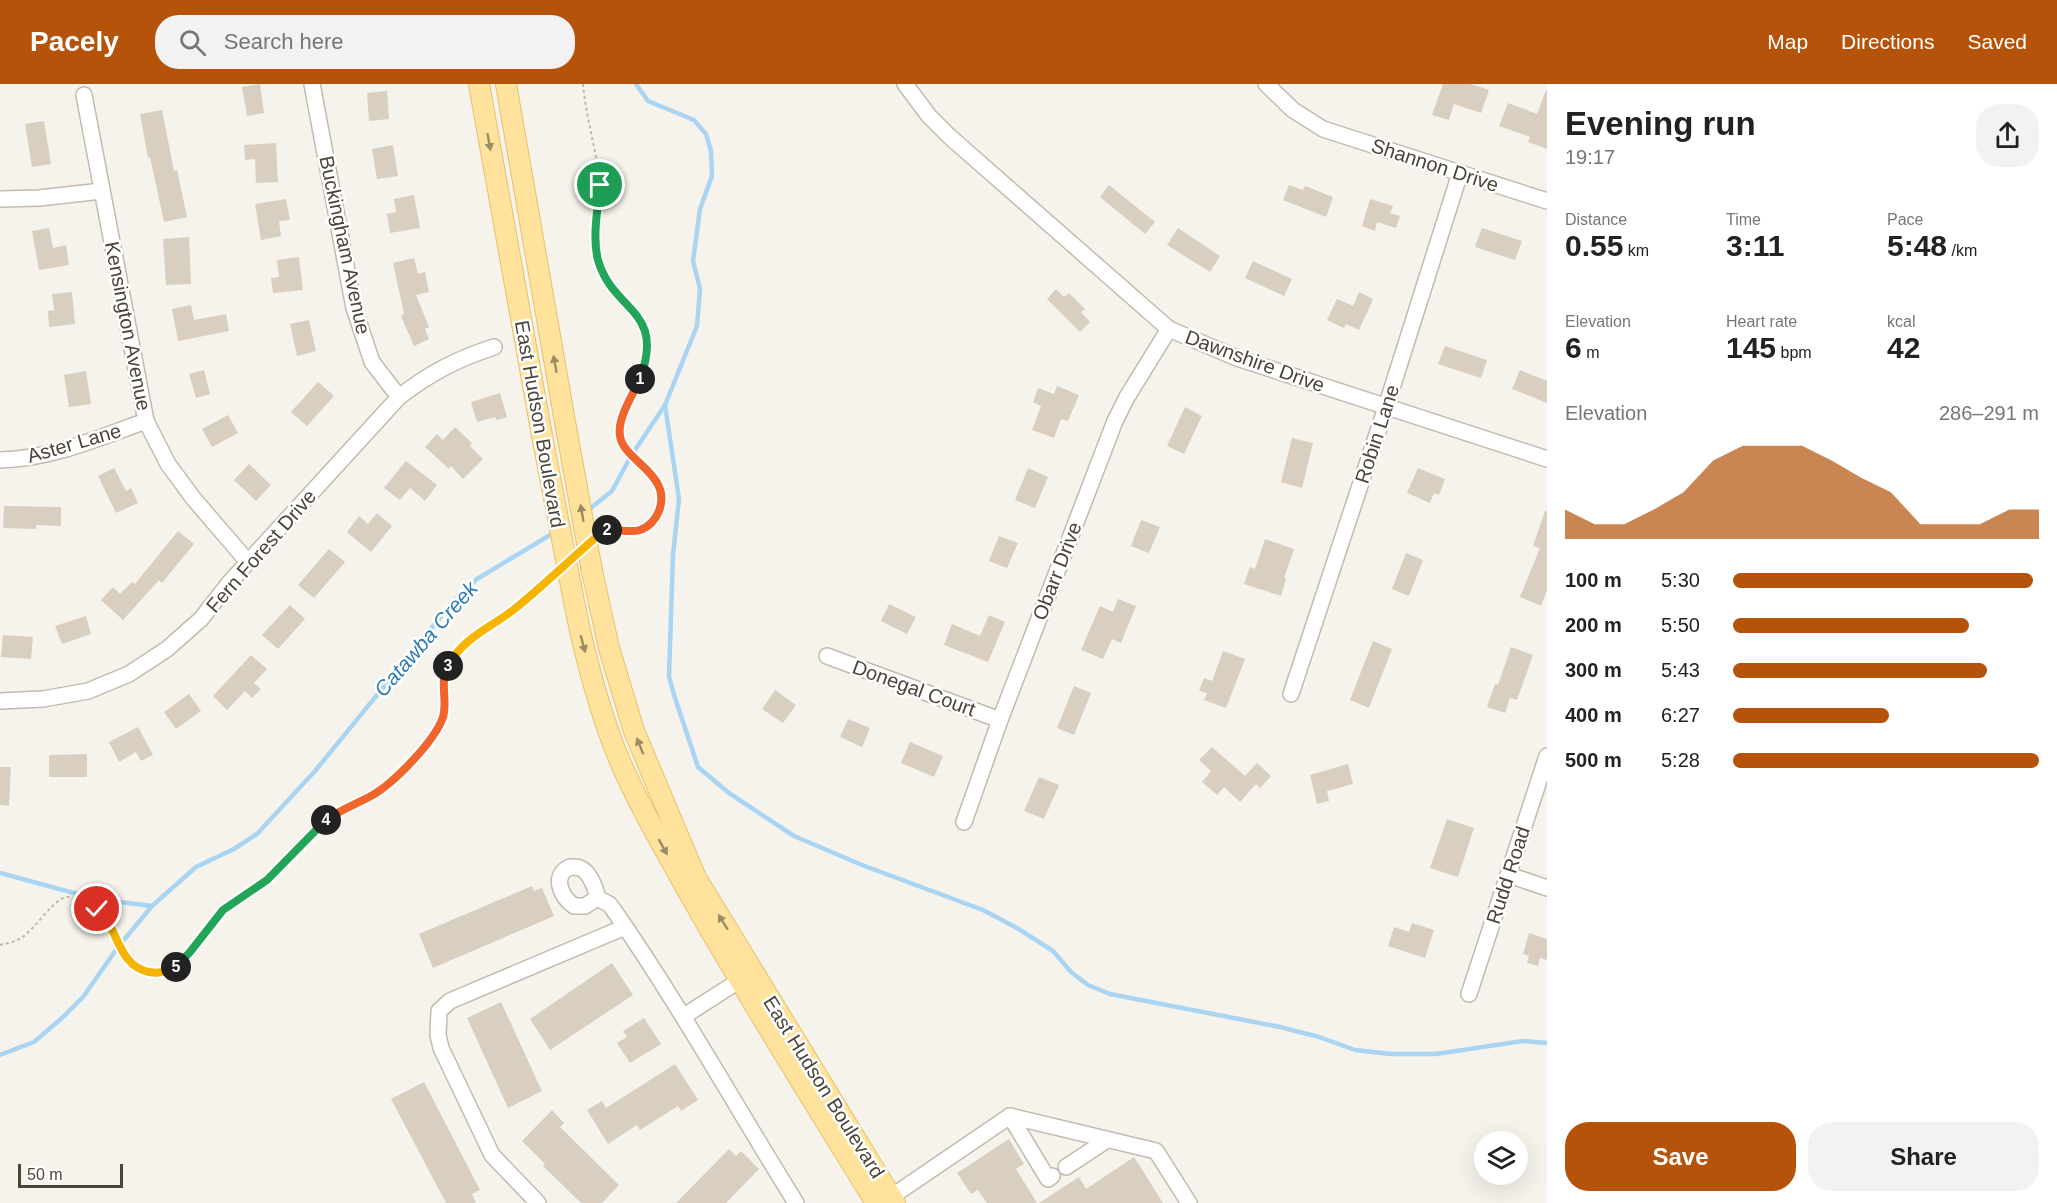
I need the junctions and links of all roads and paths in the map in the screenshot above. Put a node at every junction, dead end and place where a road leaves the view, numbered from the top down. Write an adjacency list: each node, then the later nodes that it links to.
1 (312, 84): 14 (street, Buckingham Avenue)
2 (479, 84): 33 (main road, East Hudson Boulevard, one-way to 33, bridge)
3 (506, 84): 33 (main road, East Hudson Boulevard, one-way to 3, bridge)
4 (583, 84): 19 (path)
5 (905, 84): 12 (street, Dawnshire Drive)
6 (1266, 84): 8 (street, Shannon Drive)
7 (84, 95): 9 (street, Kensington Avenue)
8 (1460, 173): 11 (street, Shannon Drive); 15 (street, Robin Lane)
9 (102, 191): 10 (street); 16 (street, Kensington Avenue)
10 (0, 199)
11 (1547, 201)
12 (1169, 329): 15 (street, Dawnshire Drive); 25 (street, Obarr Drive)
13 (494, 346): 14 (street, Fern Forest Drive)
14 (399, 396): 20 (street, Fern Forest Drive)
15 (1386, 407): 17 (street, Dawnshire Drive); 23 (street, Robin Lane)
16 (146, 421): 18 (street, Aster Lane); 20 (street, Kensington Avenue)
17 (1547, 459)
18 (0, 460)
19 (601, 533)
20 (248, 562): 24 (street, Fern Forest Drive)
21 (558, 570): 32 (path)
22 (827, 656): 25 (street, Donegal Court)
23 (1291, 694)
24 (0, 700)
25 (1000, 720): 27 (street, Obarr Drive)
26 (1547, 756): 28 (street, Rudd Road)
27 (964, 822)
28 (1509, 875): 29 (street); 34 (street, Rudd Road)
29 (1547, 888)
30 (597, 898): 31 (street)
31 (625, 927): 35 (street); 41 (street)
32 (0, 945)
33 (746, 976): 35 (street); 40 (main road, East Hudson Boulevard)
34 (1469, 994)
35 (684, 1016): 42 (street)
36 (1010, 1116): 37 (street); 39 (street); 40 (street)
37 (1107, 1140): 38 (street); 43 (street)
38 (1066, 1167)
39 (1052, 1176)
40 (888, 1201)
41 (538, 1203)
42 (796, 1203)
43 (1189, 1203)

